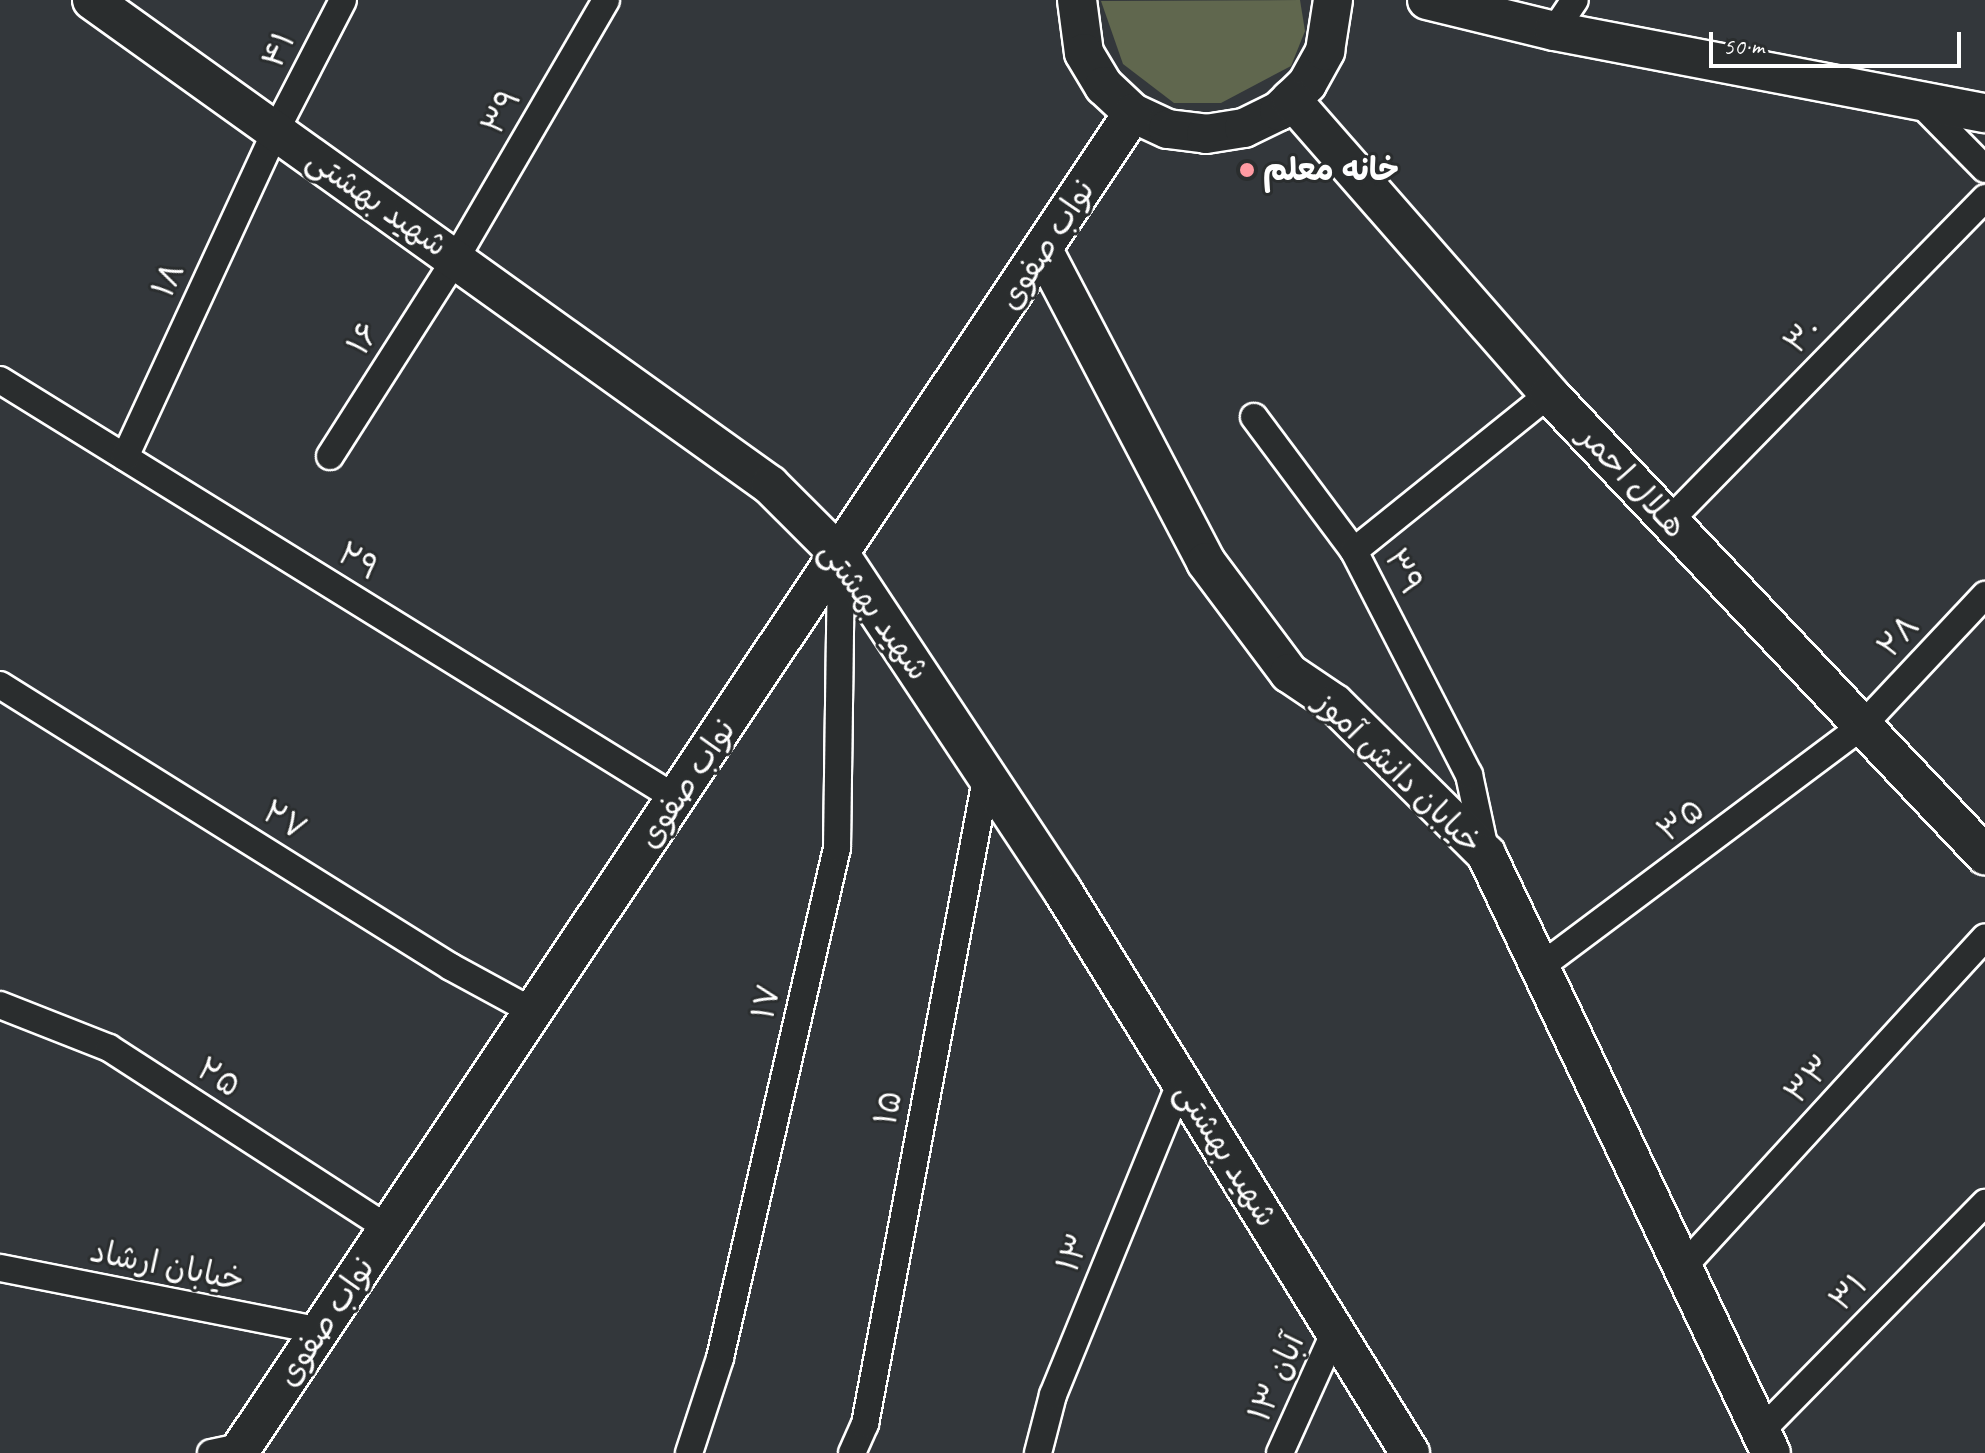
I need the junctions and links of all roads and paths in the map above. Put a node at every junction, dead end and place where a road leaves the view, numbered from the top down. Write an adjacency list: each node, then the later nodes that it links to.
1 (92, 0): 13 (main road, شهید بهشتی)
2 (343, 0): 13 (street, ۴۱)
3 (606, 0): 17 (street, ۳۹)
4 (1077, 0): 11 (main road)
5 (1333, 0): 9 (main road)
6 (1427, 0): 8 (main road)
7 (1575, 0): 8 (street)
8 (1554, 31): 10 (main road)
9 (1291, 99): 11 (main road); 19 (main road, هـلال احمر)
10 (1921, 104): 12 (main road); 14 (street)
11 (1133, 113): 16 (main road, نواب صفوی)
12 (1985, 113)
13 (275, 132): 17 (main road, شهید بهشتی); 22 (street, ۱۸)
14 (1985, 169)
15 (1985, 198): 23 (street, ۳۰)
16 (1043, 250): 25 (main road, نواب صفوی); 31 (main road, خیابان دانش آموز)
17 (456, 258): 21 (street, ۱۶); 25 (main road, شهید بهشتی)
18 (1, 383): 22 (street, ۲۹)
19 (1549, 394): 23 (main road, هـلال احمر); 24 (street, ۳۹)
20 (1254, 417): 24 (street)
21 (330, 456)
22 (125, 457): 30 (street, ۲۹)
23 (1669, 521): 28 (main road, هـلال احمر)
24 (1354, 551): 31 (street, ۳۹)
25 (841, 556): 29 (main road, شهید بهشتی); 30 (main road, نواب صفوی); 46 (street, ۱۷)
26 (1985, 595): 28 (street, ۲۸)
27 (0, 685): 36 (street, ۲۷)
28 (1862, 726): 32 (main road, هـلال احمر); 34 (street, ۳۵)
29 (987, 774): 37 (main road, شهید بهشتی); 47 (street, ۱۵)
30 (677, 799): 36 (main road, نواب صفوی)
31 (1486, 854): 34 (main road, خیابان دانش آموز)
32 (1985, 855)
33 (1985, 938): 40 (street, ۳۳)
34 (1540, 967): 40 (main road, خیابان دانش آموز)
35 (0, 1005): 39 (street, ۲۵)
36 (534, 1012): 39 (main road, نواب صفوی)
37 (1181, 1081): 43 (main road, شهید بهشتی); 48 (street, ۱۳)
38 (1985, 1203): 44 (street, ۳۱)
39 (389, 1229): 42 (main road, نواب صفوی)
40 (1683, 1267): 44 (main road, خیابان دانش آموز)
41 (0, 1268): 42 (street, خیابان ارشاد)
42 (320, 1331): 45 (main road, نواب صفوی)
43 (1335, 1331): 49 (street, ۱۳ آبان); 50 (main road, شهید بهشتی)
44 (1766, 1442)
45 (231, 1451)
46 (689, 1453)
47 (852, 1453)
48 (1038, 1453)
49 (1280, 1453)
50 (1410, 1453)

